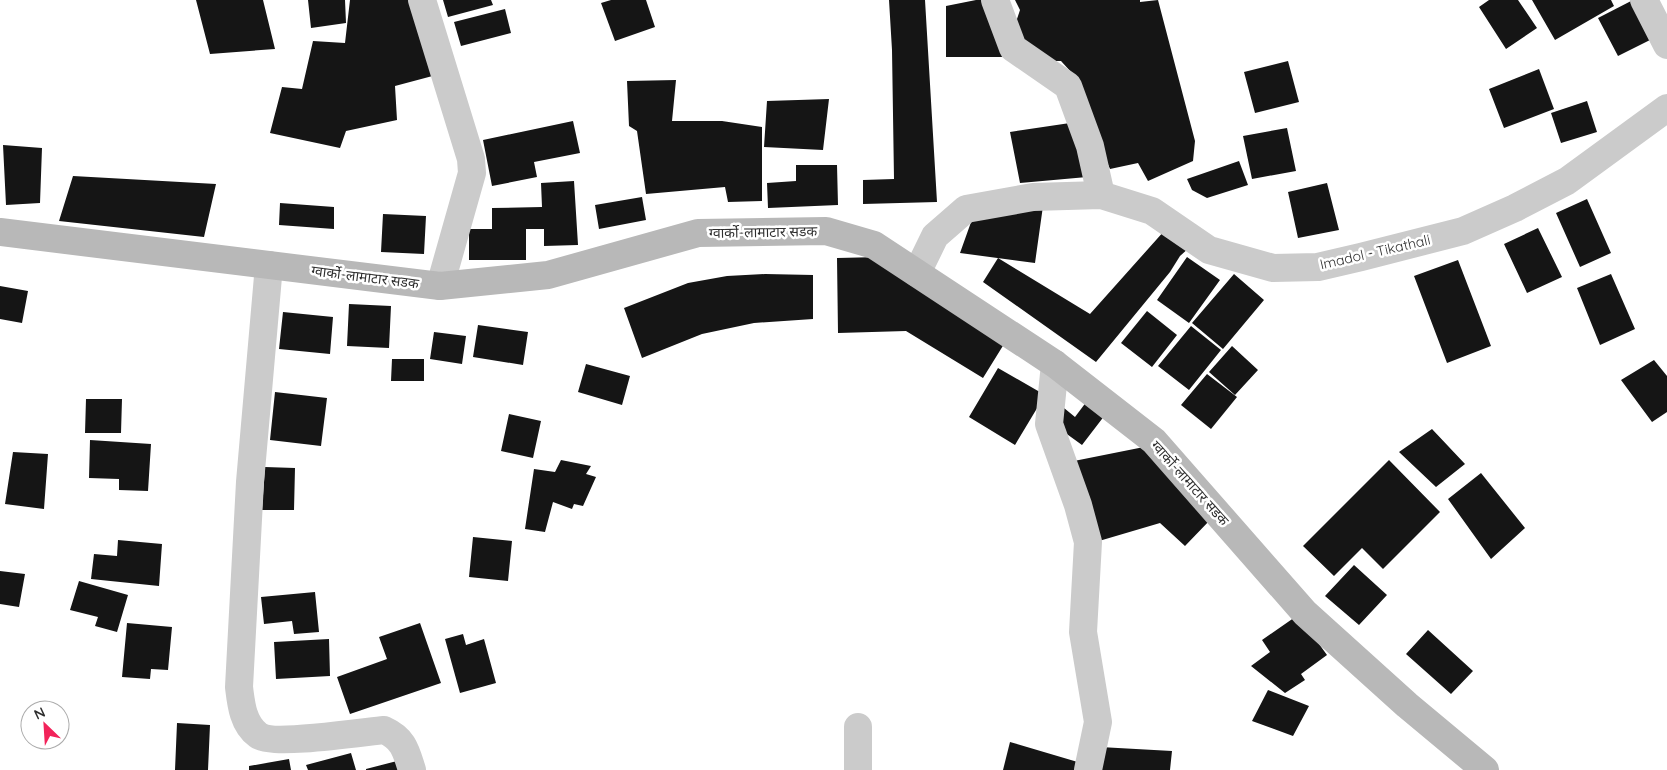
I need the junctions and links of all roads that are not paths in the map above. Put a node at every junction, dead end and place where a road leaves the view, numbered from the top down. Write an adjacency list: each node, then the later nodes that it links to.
1 (422, 0): 10 (street)
2 (996, 0): 6 (street)
3 (1644, 0): 4 (street)
4 (1667, 45)
5 (1667, 108): 6 (street, Imadol - Tikathali)
6 (1101, 195): 9 (street, Imadol - Tikathali)
7 (0, 232): 8 (main road, ग्वार्को-लामाटार सडक)
8 (268, 265): 10 (main road, ग्वार्को-लामाटार सडक); 13 (street)
9 (917, 273): 10 (main road, ग्वार्को-लामाटार सडक); 11 (main road, ग्वार्को-लामाटार सडक)
10 (440, 286)
11 (1055, 364): 15 (street); 16 (main road, ग्वार्को-लामाटार सडक)
12 (858, 728): 14 (street)
13 (412, 770)
14 (858, 770)
15 (1088, 770)
16 (1485, 770)

